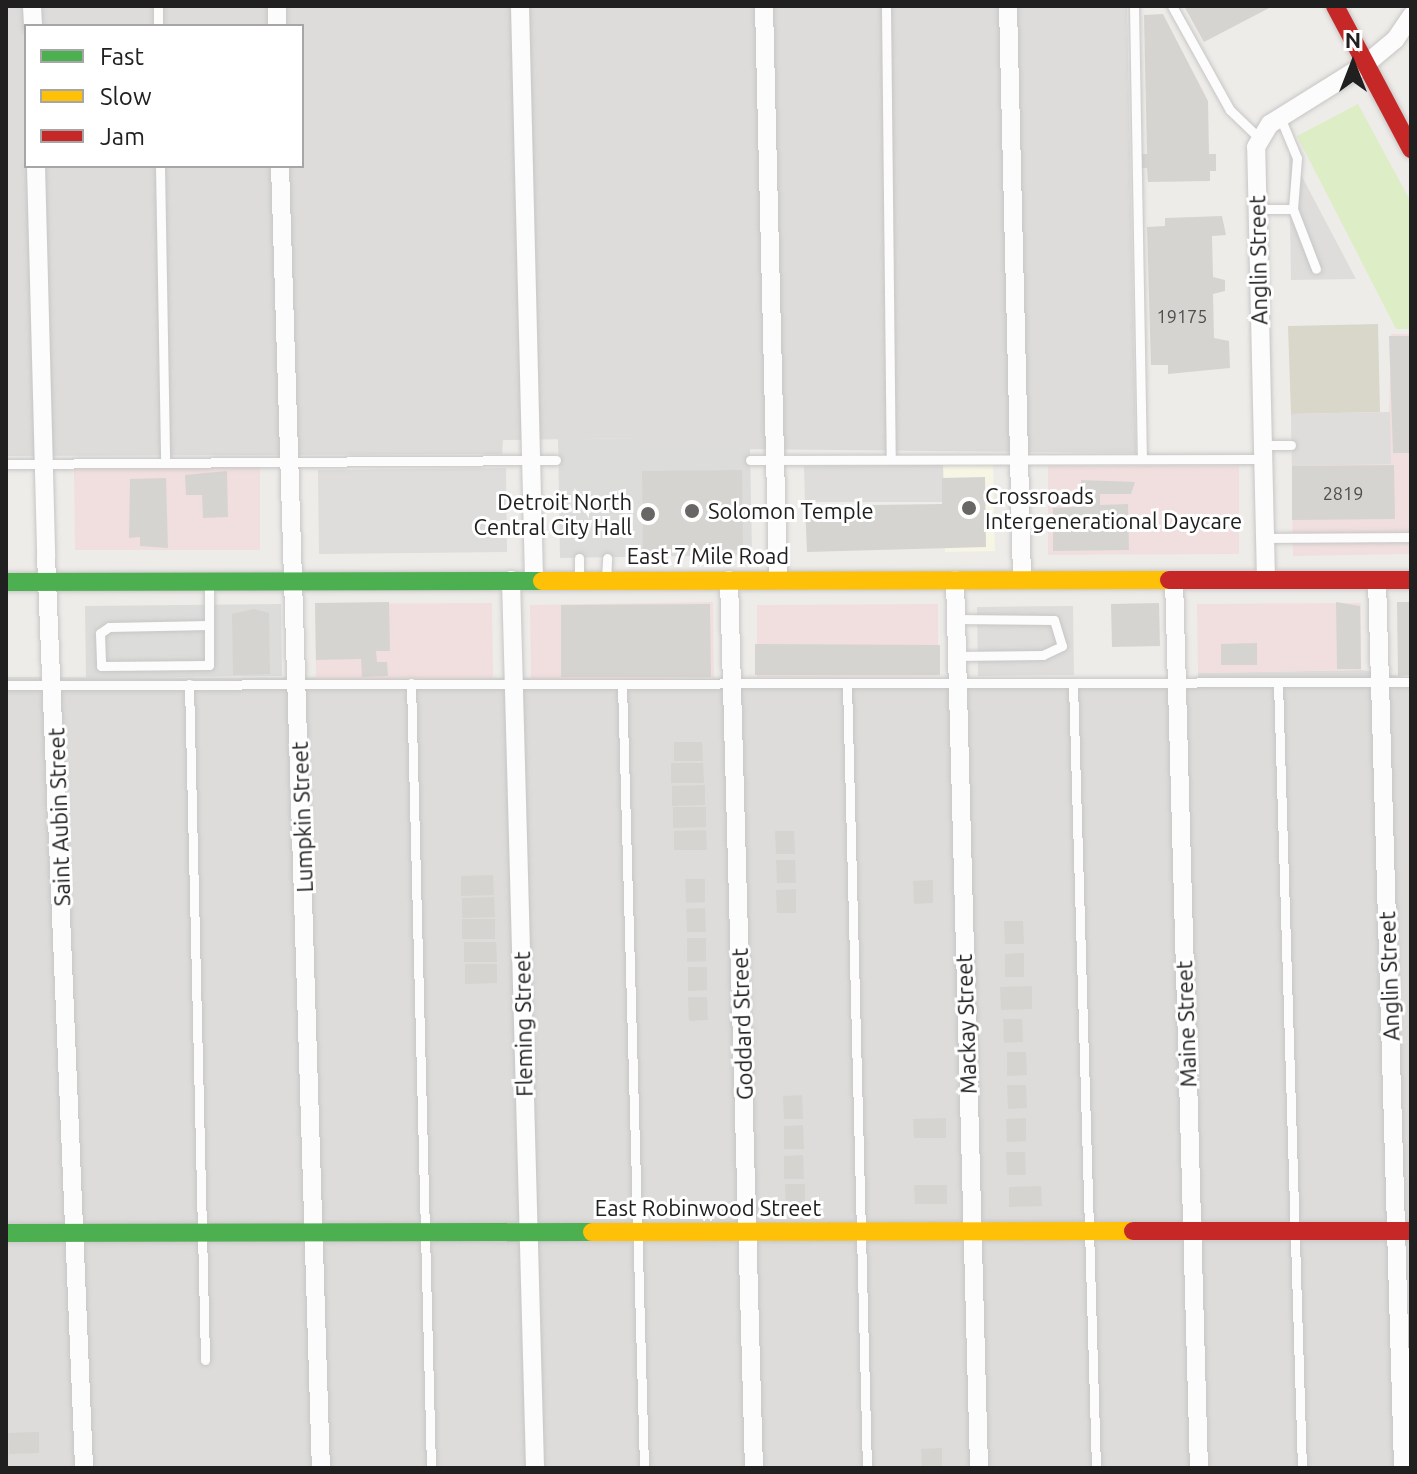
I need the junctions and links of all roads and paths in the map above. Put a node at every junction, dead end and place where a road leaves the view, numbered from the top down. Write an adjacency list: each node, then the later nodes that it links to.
1 (520, 6): 25 (street)
2 (764, 6): 22 (street)
3 (886, 6): 21 (lane)
4 (1008, 6): 23 (street)
5 (1134, 6): 24 (lane)
6 (1172, 6): 11 (lane)
7 (1335, 6): 9 (street)
8 (1411, 16): 9 (street)
9 (1366, 64): 10 (street); 12 (street)
10 (1280, 117): 11 (street); 17 (lane)
11 (1259, 138): 16 (street, Anglin Street)
12 (1411, 149)
13 (36, 168): 31 (street, Saint Aubin Street)
14 (160, 168): 28 (lane)
15 (280, 168): 29 (street, Lumpkin Street)
16 (1256, 209): 17 (lane); 20 (street, Anglin Street)
17 (1293, 209): 18 (lane)
18 (1316, 269)
19 (1291, 445): 20 (lane)
20 (1262, 452): 24 (lane); 33 (street, Anglin Street)
21 (891, 458): 22 (lane); 23 (lane)
22 (775, 459): 27 (lane); 42 (street)
23 (1019, 459): 24 (lane); 44 (street)
24 (1142, 459)
25 (531, 460): 26 (lane); 29 (lane); 38 (street)
26 (556, 460)
27 (750, 460)
28 (165, 461): 29 (lane); 31 (lane)
29 (287, 461): 36 (street, Lumpkin Street)
30 (6, 464): 31 (lane)
31 (43, 464): 49 (street, Saint Aubin Street)
32 (1411, 537): 33 (lane)
33 (1265, 538): 46 (street, Anglin Street)
34 (579, 558): 39 (lane)
35 (607, 558): 40 (lane)
36 (293, 580): 37 (street, East 7 Mile Road); 50 (street, East 7 Mile Road); 57 (street, Lumpkin Street)
37 (511, 580): 38 (street, East 7 Mile Road); 59 (street, Fleming Street)
38 (534, 580): 39 (street, East 7 Mile Road)
39 (579, 580): 40 (street, East 7 Mile Road)
40 (606, 580): 41 (street, East 7 Mile Road)
41 (729, 580): 42 (street, East 7 Mile Road); 63 (street, Goddard Street)
42 (778, 580): 43 (street, East 7 Mile Road)
43 (955, 580): 44 (street, East 7 Mile Road); 52 (street, Mackay Street)
44 (1022, 580): 45 (street, East 7 Mile Road)
45 (1174, 580): 46 (street, East 7 Mile Road); 67 (street, Maine Street)
46 (1266, 580): 47 (street, East 7 Mile Road)
47 (1377, 580): 48 (street, East 7 Mile Road); 55 (street, Anglin Street)
48 (1411, 580)
49 (49, 581): 50 (street, East 7 Mile Road); 51 (street, East 7 Mile Road); 69 (street, Saint Aubin Street)
50 (209, 581): 53 (lane)
51 (6, 582)
52 (955, 619): 54 (street, Mackay Street); 54 (lane)
53 (209, 625): 53 (lane)
54 (956, 656): 65 (street, Mackay Street)
55 (1380, 682): 56 (lane); 60 (lane); 72 (street, Anglin Street)
56 (1411, 682)
57 (299, 683): 58 (lane); 61 (lane); 73 (street, Lumpkin Street)
58 (411, 683): 59 (lane); 74 (lane)
59 (514, 683): 62 (lane); 75 (street, Fleming Street)
60 (1278, 683): 67 (lane); 71 (lane)
61 (189, 684): 69 (lane); 83 (lane)
62 (622, 684): 63 (lane); 76 (lane)
63 (732, 684): 64 (lane); 77 (street, Goddard Street)
64 (847, 684): 65 (lane); 78 (lane)
65 (957, 684): 66 (lane); 79 (street, Mackay Street)
66 (1073, 684): 67 (lane); 80 (lane)
67 (1177, 684): 70 (street, Maine Street)
68 (6, 685): 69 (lane)
69 (53, 685): 82 (street, Saint Aubin Street)
70 (1192, 1231): 71 (street, East Robinwood Street); 80 (street, East Robinwood Street); 94 (street, Maine Street)
71 (1296, 1231): 72 (street, East Robinwood Street); 95 (lane)
72 (1404, 1231): 96 (street, Anglin Street)
73 (314, 1232): 74 (street, East Robinwood Street); 83 (street, East Robinwood Street); 86 (street, Lumpkin Street)
74 (423, 1232): 75 (street, East Robinwood Street); 87 (lane)
75 (528, 1232): 76 (street, East Robinwood Street); 88 (street, Fleming Street)
76 (637, 1232): 77 (street, East Robinwood Street); 89 (lane)
77 (748, 1232): 78 (street, East Robinwood Street); 90 (street, Goddard Street)
78 (860, 1232): 79 (street, East Robinwood Street); 91 (lane)
79 (972, 1232): 80 (street, East Robinwood Street); 92 (street, Mackay Street)
80 (1090, 1232): 93 (lane)
81 (6, 1233): 82 (street, East Robinwood Street)
82 (76, 1233): 83 (street, East Robinwood Street); 85 (street, Saint Aubin Street)
83 (204, 1233): 84 (lane)
84 (205, 1360)
85 (84, 1468)
86 (321, 1468)
87 (431, 1468)
88 (535, 1468)
89 (644, 1468)
90 (754, 1468)
91 (867, 1468)
92 (979, 1468)
93 (1096, 1468)
94 (1199, 1468)
95 (1302, 1468)
96 (1403, 1468)

